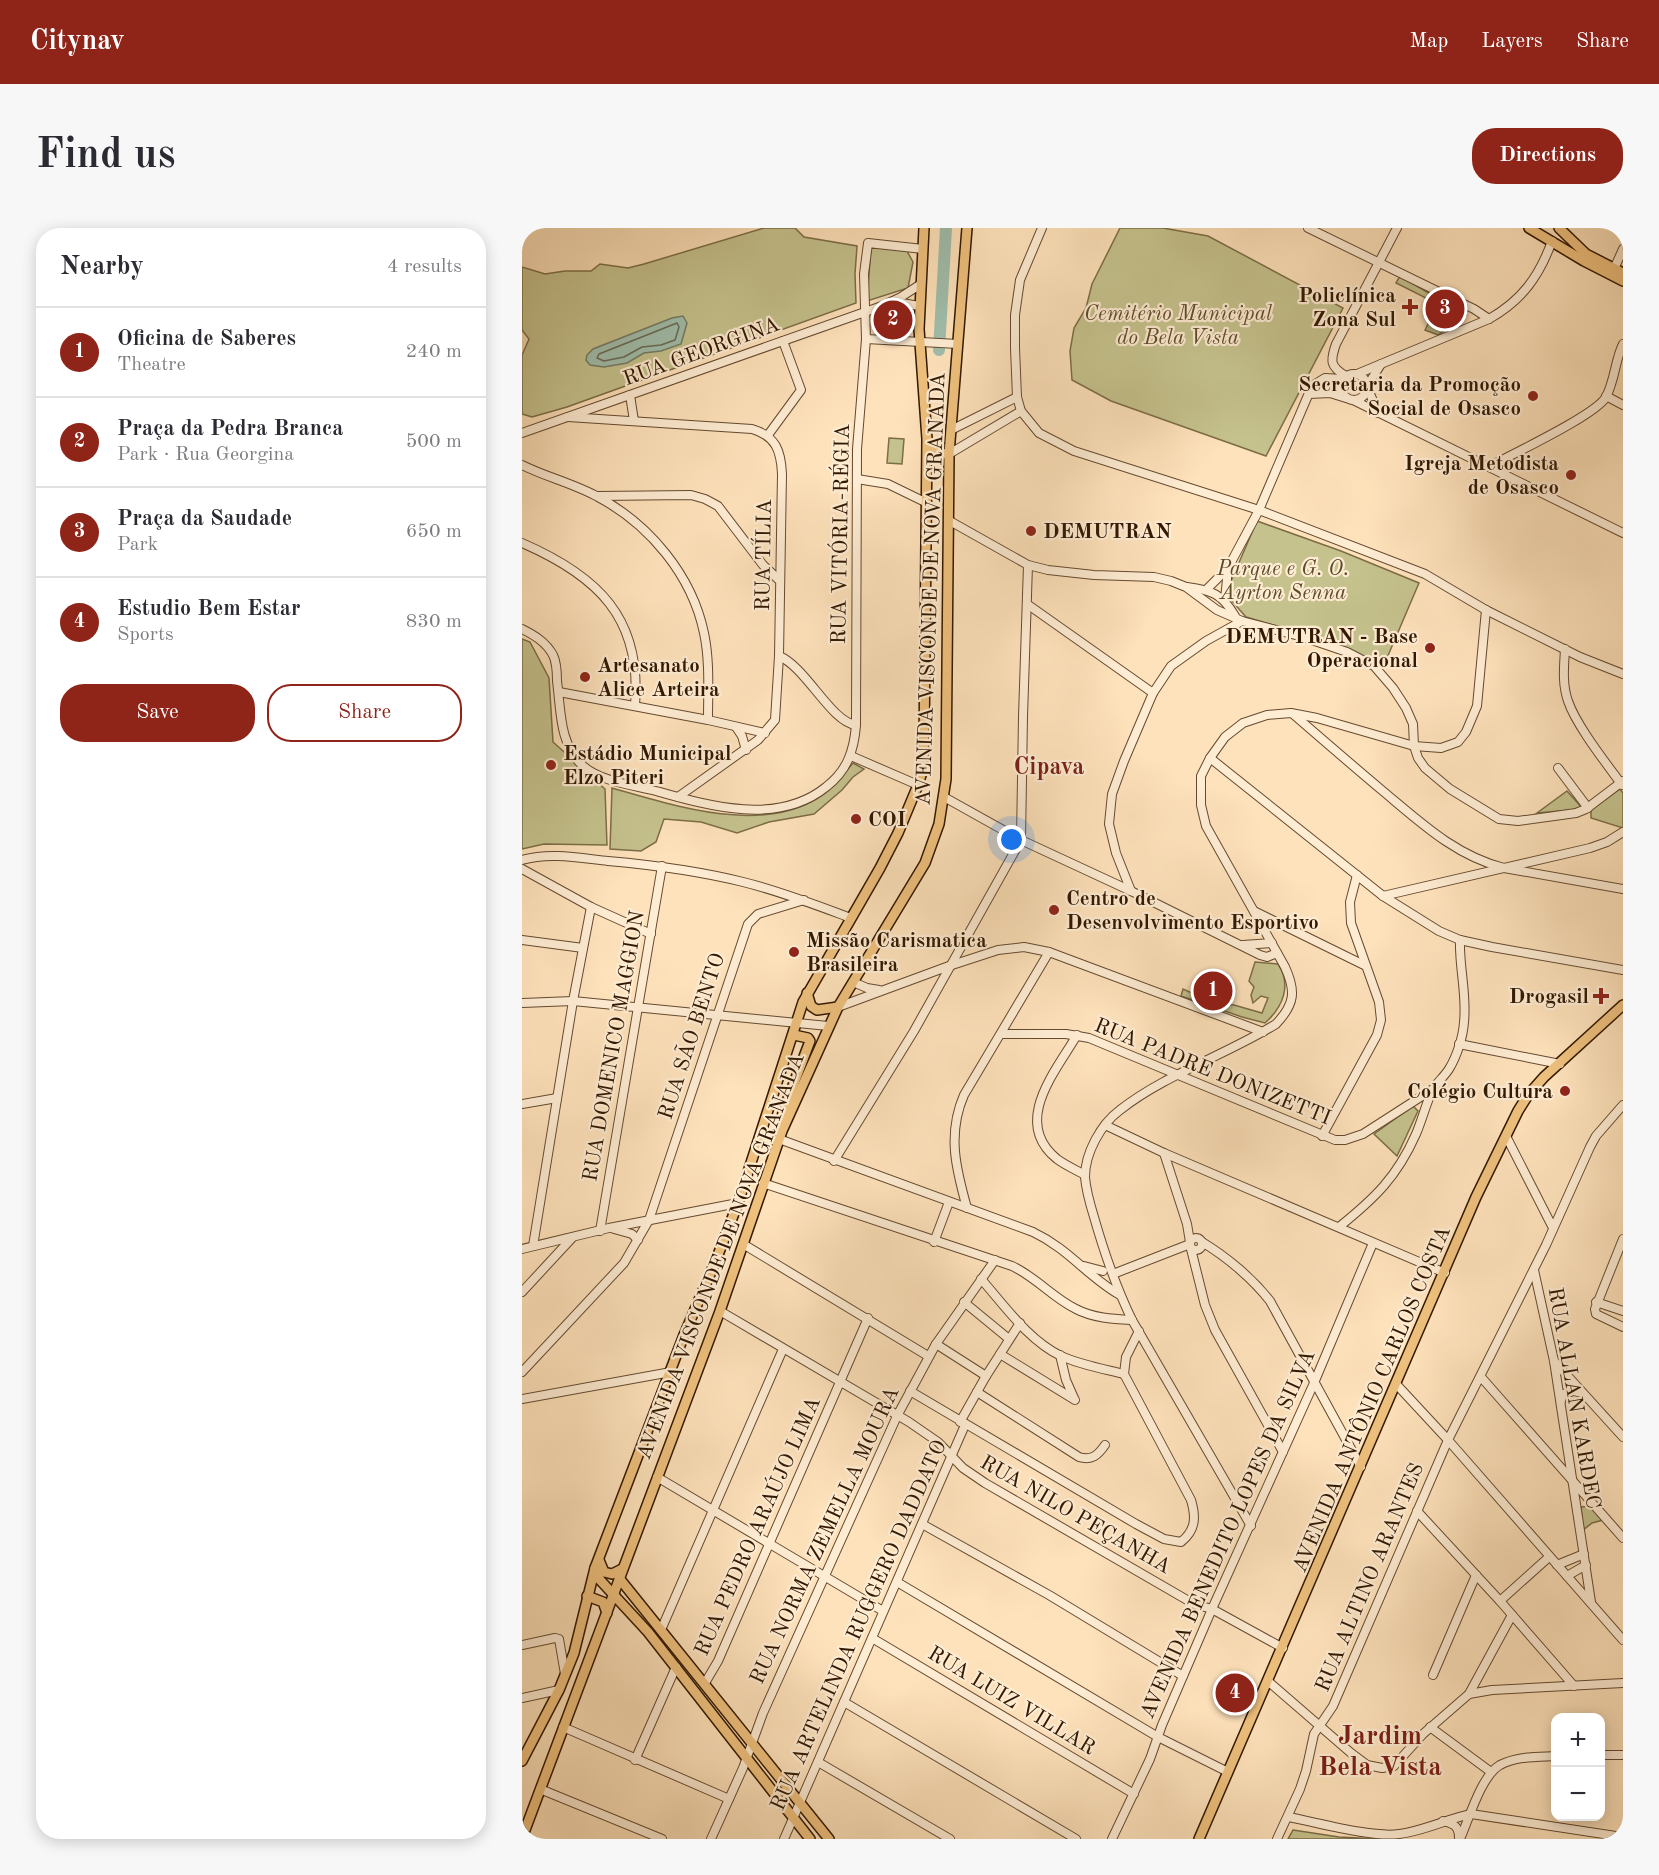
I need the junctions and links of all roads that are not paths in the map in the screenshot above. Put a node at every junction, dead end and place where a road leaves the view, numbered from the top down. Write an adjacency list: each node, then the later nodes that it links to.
1 (924, 228): 10 (main road)
2 (967, 228): 24 (main road, AVENIDA VISCONDE DE NOVA GRANADA)
3 (1042, 228): 35 (street)
4 (1308, 228): 12 (street)
5 (1397, 228): 12 (street)
6 (1528, 228): 9 (main road)
7 (1548, 228): 9 (main road)
8 (1559, 228): 13 (main road)
9 (1552, 241): 15 (main road); 20 (street)
10 (923, 249): 16 (main road); 19 (street, RUA VITÓRIA-RÉGIA)
11 (1623, 249): 13 (street)
12 (1379, 264): 20 (street); 30 (street)
13 (1614, 268): 14 (main road)
14 (1623, 273)
15 (1623, 281)
16 (921, 284): 17 (street, RUA GEORGINA); 18 (main road)
17 (891, 302): 18 (street, RUA GEORGINA); 19 (street, RUA GEORGINA)
18 (919, 306): 23 (main road)
19 (866, 312): 21 (street, RUA VITÓRIA-RÉGIA); 22 (street, RUA GEORGINA)
20 (1489, 319): 27 (street)
21 (866, 339): 23 (street); 51 (street, RUA VITÓRIA-RÉGIA)
22 (783, 341): 33 (street, RUA GEORGINA); 46 (street)
23 (920, 341): 24 (street); 47 (main road)
24 (955, 344): 44 (main road, AVENIDA VISCONDE DE NOVA GRANADA)
25 (1623, 344): 28 (street)
26 (1623, 358): 28 (street)
27 (1381, 364): 29 (street); 31 (street)
28 (1616, 369): 34 (street)
29 (1357, 374): 30 (street); 31 (street)
30 (1345, 378): 32 (street); 36 (street)
31 (1368, 387): 36 (street); 40 (street)
32 (1309, 394): 36 (street); 54 (street)
33 (630, 396): 38 (street, RUA GEORGINA); 43 (street)
34 (1606, 396): 37 (street); 50 (street)
35 (1017, 397): 39 (street); 44 (street)
36 (1350, 399): 40 (street)
37 (1623, 405)
38 (597, 406): 41 (street, RUA GEORGINA); 42 (street)
39 (1021, 411): 48 (street); 54 (street)
40 (1378, 413): 50 (street)
41 (568, 417): 42 (street); 45 (street, RUA GEORGINA)
42 (606, 421): 43 (street)
43 (634, 421): 46 (street)
44 (951, 430): 48 (main road, AVENIDA VISCONDE DE NOVA GRANADA)
45 (522, 433)
46 (768, 435): 60 (street, RUA TÍLIA)
47 (927, 439): 48 (main road); 53 (main road)
48 (949, 454): 55 (main road, AVENIDA VISCONDE DE NOVA GRANADA)
49 (522, 465): 52 (street)
50 (1490, 467): 56 (street)
51 (857, 479): 53 (street); 76 (street, RUA VITÓRIA-RÉGIA)
52 (597, 496): 60 (street); 75 (street)
53 (926, 502): 85 (main road)
54 (1258, 510): 59 (street); 65 (street)
55 (948, 519): 58 (street); 87 (main road, AVENIDA VISCONDE DE NOVA GRANADA)
56 (1623, 532)
57 (522, 543): 73 (street)
58 (1028, 565): 61 (street); 64 (street)
59 (1228, 568): 62 (street); 63 (street)
60 (779, 580): 69 (street, RUA TÍLIA)
61 (1186, 587): 62 (street); 66 (street)
62 (1207, 589): 63 (street)
63 (1225, 600): 66 (street)
64 (1027, 604): 72 (street); 90 (street)
65 (1486, 610): 68 (street); 79 (street)
66 (1239, 619): 72 (street); 79 (street)
67 (522, 629): 71 (street)
68 (1565, 649): 70 (street); 84 (street)
69 (779, 656): 76 (street); 78 (street, RUA TÍLIA)
70 (1623, 674)
71 (559, 692): 73 (street); 86 (street)
72 (1153, 693): 97 (street)
73 (635, 705): 75 (street)
74 (1291, 713): 79 (street); 82 (street); 93 (street)
75 (708, 720): 77 (street)
76 (856, 725): 81 (street, RUA VITÓRIA-RÉGIA)
77 (736, 727): 78 (street); 80 (street)
78 (765, 733): 80 (street, RUA TÍLIA)
79 (1414, 746): 88 (street)
80 (746, 750): 86 (street, RUA TÍLIA)
81 (851, 756): 85 (street); 86 (street)
82 (1210, 758): 95 (street); 101 (street)
83 (1558, 768): 88 (street)
84 (1622, 783): 88 (street)
85 (918, 785): 102 (main road)
86 (678, 797)
87 (944, 797): 90 (street); 114 (main road, AVENIDA VISCONDE DE NOVA GRANADA)
88 (1588, 808)
89 (1623, 832): 93 (street)
90 (1021, 840): 97 (street); 111 (street)
91 (522, 860): 92 (street)
92 (662, 866): 99 (street); 103 (street, RUA DOMENICO MAGGION)
93 (1504, 868): 96 (street); 98 (street)
94 (522, 869): 100 (street)
95 (1357, 875): 98 (street); 112 (street)
96 (1623, 889)
97 (1131, 891): 107 (street)
98 (1383, 896): 105 (street)
99 (804, 900): 102 (street); 122 (street, RUA SÃO BENTO)
100 (591, 907): 103 (street); 108 (street)
101 (1253, 911): 106 (street); 112 (street)
102 (851, 918): 116 (main road)
103 (651, 934): 120 (street, RUA DOMENICO MAGGION)
104 (522, 940): 108 (street)
105 (1460, 940): 113 (street); 129 (street)
106 (1272, 943): 107 (street); 110 (street)
107 (1242, 945): 110 (street)
108 (583, 948): 117 (street)
109 (1049, 952): 111 (street); 125 (street); 126 (street)
110 (1277, 953): 125 (street)
111 (949, 966): 115 (street); 141 (street)
112 (1366, 966): 138 (street)
113 (1623, 970)
114 (853, 982): 115 (street); 121 (main road, AVENIDA VISCONDE DE NOVA GRANADA)
115 (883, 990): 121 (street)
116 (807, 993): 121 (main road); 123 (main road)
117 (573, 1000): 118 (street); 120 (street); 133 (street)
118 (522, 1003)
119 (1623, 1005): 130 (main road, AVENIDA ANTÔNIO CARLOS COSTA)
120 (637, 1007): 122 (street); 151 (street, RUA DOMENICO MAGGION)
121 (838, 1007): 124 (main road, AVENIDA VISCONDE DE NOVA GRANADA)
122 (717, 1017): 123 (street); 147 (street, RUA SÃO BENTO)
123 (797, 1023): 124 (street); 127 (main road)
124 (828, 1026): 137 (main road, AVENIDA VISCONDE DE NOVA GRANADA)
125 (1263, 1032): 131 (street)
126 (1002, 1034): 128 (street, RUA PADRE DONIZETTI); 146 (street)
127 (794, 1035): 137 (main road); 145 (main road)
128 (1077, 1035): 131 (street, RUA PADRE DONIZETTI); 142 (street)
129 (1459, 1044): 130 (street); 132 (street)
130 (1560, 1064): 139 (main road, AVENIDA ANTÔNIO CARLOS COSTA)
131 (1179, 1075): 136 (street); 138 (street, RUA PADRE DONIZETTI)
132 (1433, 1089): 138 (street, RUA PADRE DONIZETTI); 148 (street)
133 (557, 1098): 134 (street); 159 (street)
134 (522, 1104)
135 (1623, 1105): 150 (street, RUA ALTINO ARANTES)
136 (1105, 1125): 140 (street); 142 (street)
137 (780, 1135): 141 (street); 143 (main road, AVENIDA VISCONDE DE NOVA GRANADA)
138 (1322, 1136)
139 (1506, 1136): 150 (street); 165 (main road, AVENIDA ANTÔNIO CARLOS COSTA)
140 (1164, 1153): 148 (street); 158 (street)
141 (834, 1161): 144 (street)
142 (1085, 1175): 164 (street)
143 (763, 1183): 155 (street); 157 (main road, AVENIDA VISCONDE DE NOVA GRANADA)
144 (949, 1202): 146 (street); 155 (street)
145 (738, 1203): 147 (street); 190 (main road)
146 (967, 1208): 162 (street)
147 (649, 1220): 149 (street); 154 (street, RUA SÃO BENTO)
148 (1339, 1227): 156 (street)
149 (609, 1228): 151 (street); 154 (street)
150 (1553, 1228): 163 (street, RUA ALTINO ARANTES)
151 (600, 1231): 152 (street)
152 (572, 1238): 159 (street); 170 (street)
153 (1623, 1239): 173 (street)
154 (638, 1240): 189 (street, RUA SÃO BENTO)
155 (934, 1242): 161 (street)
156 (1373, 1243): 165 (street); 195 (street, AVENIDA BENEDITO LOPES DA SILVA)
157 (743, 1244): 174 (main road, AVENIDA VISCONDE DE NOVA GRANADA); 176 (street)
158 (1195, 1245): 164 (street); 195 (street); 207 (street)
159 (533, 1246): 160 (street)
160 (522, 1249)
161 (995, 1260): 167 (street, RUA NORMA ZEMELLA MOURA); 177 (street)
162 (1083, 1266): 164 (street); 166 (street)
163 (1534, 1270): 188 (street, RUA ALLAN KARDEC); 193 (street, RUA ALTINO ARANTES)
164 (1109, 1271): 166 (street); 168 (street)
165 (1445, 1273): 196 (main road, AVENIDA ANTÔNIO CARLOS COSTA)
166 (1095, 1278): 169 (street)
167 (981, 1279): 172 (street, RUA NORMA ZEMELLA MOURA); 178 (street)
168 (1116, 1284): 169 (street); 171 (street)
169 (1104, 1286): 171 (street)
170 (522, 1292)
171 (1120, 1295): 177 (street)
172 (964, 1302): 182 (street); 183 (street, RUA NORMA ZEMELLA MOURA)
173 (1596, 1302): 175 (street); 179 (street)
174 (720, 1311): 184 (street, RUA NILO PEÇANHA); 210 (main road, AVENIDA VISCONDE DE NOVA GRANADA)
175 (1623, 1311)
176 (868, 1318): 187 (street); 194 (street, RUA PEDRO ARAÚJO LIMA)
177 (1132, 1320): 180 (street)
178 (1020, 1323): 182 (street, RUA ARTELINDA RUGGERO DADDATO); 186 (street)
179 (1623, 1327): 181 (street)
180 (1139, 1331): 191 (street); 215 (street)
181 (1623, 1334)
182 (1009, 1339): 185 (street, RUA ARTELINDA RUGGERO DADDATO)
183 (936, 1344): 187 (street, RUA NORMA ZEMELLA MOURA); 192 (street)
184 (783, 1349): 194 (street, RUA NILO PEÇANHA); 212 (street)
185 (1000, 1354): 186 (street); 192 (street, RUA ARTELINDA RUGGERO DADDATO)
186 (1060, 1355): 191 (street)
187 (928, 1356): 197 (street, RUA NORMA ZEMELLA MOURA)
188 (1554, 1361): 199 (street); 201 (street, RUA ALLAN KARDEC)
189 (522, 1372)
190 (670, 1372): 200 (street); 220 (main road)
191 (1124, 1374): 203 (street)
192 (986, 1376): 198 (street, RUA ARTELINDA RUGGERO DADDATO)
193 (1481, 1377): 205 (street, RUA ALTINO ARANTES); 211 (street)
194 (839, 1382): 202 (street, RUA NILO PEÇANHA); 217 (street, RUA PEDRO ARAÚJO LIMA)
195 (1314, 1383): 207 (street, AVENIDA BENEDITO LOPES DA SILVA); 209 (street)
196 (1397, 1385): 205 (street); 209 (main road, AVENIDA ANTÔNIO CARLOS COSTA)
197 (910, 1391): 202 (street, RUA NORMA ZEMELLA MOURA); 203 (street)
198 (977, 1392): 203 (street, RUA ARTELINDA RUGGERO DADDATO); 206 (street)
199 (1583, 1394): 201 (street); 204 (street)
200 (522, 1399)
201 (1560, 1408): 211 (street, RUA ALLAN KARDEC)
202 (897, 1416): 208 (street, RUA NILO PEÇANHA); 227 (street, RUA NORMA ZEMELLA MOURA)
203 (963, 1423): 208 (street, RUA ARTELINDA RUGGERO DADDATO)
204 (1623, 1437)
205 (1448, 1440): 213 (street, RUA ALTINO ARANTES); 219 (street)
206 (1105, 1445)
207 (1283, 1452): 215 (street, AVENIDA BENEDITO LOPES DA SILVA)
208 (951, 1455): 214 (street, RUA ARTELINDA RUGGERO DADDATO); 233 (street, RUA NILO PEÇANHA)
209 (1361, 1467): 241 (main road, AVENIDA ANTÔNIO CARLOS COSTA)
210 (657, 1477): 212 (street); 224 (main road, AVENIDA VISCONDE DE NOVA GRANADA)
211 (1570, 1478): 216 (street); 218 (street, RUA ALLAN KARDEC)
212 (712, 1511): 217 (street); 237 (street)
213 (1417, 1511): 225 (street); 254 (street, RUA ALTINO ARANTES)
214 (922, 1524): 228 (street, RUA ARTELINDA RUGGERO DADDATO); 245 (street)
215 (1251, 1526): 233 (street, AVENIDA BENEDITO LOPES DA SILVA)
216 (1623, 1538)
217 (770, 1544): 227 (street); 247 (street, RUA PEDRO ARAÚJO LIMA)
218 (1584, 1554): 221 (street); 222 (street, RUA ALLAN KARDEC)
219 (1549, 1557): 221 (street); 231 (street)
220 (598, 1558): 223 (main road); 224 (main road)
221 (1557, 1565): 226 (street)
222 (1586, 1565): 226 (street); 232 (street, RUA ALLAN KARDEC)
223 (594, 1568): 229 (main road); 230 (main road)
224 (621, 1574): 229 (main road, AVENIDA VISCONDE DE NOVA GRANADA); 237 (main road)
225 (1476, 1575): 231 (street); 244 (street)
226 (1567, 1576): 232 (street)
227 (825, 1577): 234 (street); 258 (street, RUA NORMA ZEMELLA MOURA)
228 (897, 1582): 234 (street, RUA ARTELINDA RUGGERO DADDATO); 257 (street)
229 (614, 1594): 235 (main road, AVENIDA VISCONDE DE NOVA GRANADA); 242 (main road)
230 (587, 1596): 235 (main road); 243 (main road)
231 (1500, 1601): 236 (street)
232 (1591, 1604): 239 (street)
233 (1212, 1609): 241 (street, RUA NILO PEÇANHA); 245 (street, AVENIDA BENEDITO LOPES DA SILVA)
234 (883, 1611): 238 (street, RUA ARTELINDA RUGGERO DADDATO)
235 (607, 1613): 255 (main road, AVENIDA VISCONDE DE NOVA GRANADA)
236 (1512, 1615): 249 (street); 251 (street)
237 (661, 1630): 247 (main road)
238 (872, 1638): 253 (street, RUA ARTELINDA RUGGERO DADDATO); 269 (street, RUA LUIZ VILLAR)
239 (1623, 1640)
240 (522, 1645): 243 (street)
241 (1283, 1648): 246 (main road, AVENIDA ANTÔNIO CARLOS COSTA)
242 (676, 1667): 263 (main road); 264 (street)
243 (566, 1674): 250 (main road)
244 (1433, 1675)
245 (1183, 1676): 257 (street, AVENIDA BENEDITO LOPES DA SILVA)
246 (1269, 1682): 254 (street); 266 (main road, AVENIDA ANTÔNIO CARLOS COSTA)
247 (705, 1683): 258 (main road)
248 (1623, 1683): 249 (street)
249 (1574, 1686): 251 (street)
250 (559, 1690): 252 (street); 262 (main road)
251 (1469, 1694): 256 (street)
252 (522, 1698)
253 (844, 1702): 265 (street, RUA ARTELINDA RUGGERO DADDATO); 284 (street)
254 (1318, 1726): 256 (street); 274 (street, RUA ALTINO ARANTES)
255 (563, 1727): 264 (street); 268 (main road, AVENIDA VISCONDE DE NOVA GRANADA)
256 (1430, 1727): 267 (street)
257 (1158, 1737): 266 (street); 269 (street, AVENIDA BENEDITO LOPES DA SILVA)
258 (752, 1742): 263 (street, RUA NORMA ZEMELLA MOURA); 271 (main road)
259 (1605, 1755): 260 (street)
260 (1623, 1755)
261 (1551, 1756): 267 (street)
262 (522, 1759)
263 (746, 1759): 270 (street, RUA NORMA ZEMELLA MOURA); 273 (main road)
264 (635, 1760): 270 (street)
265 (818, 1762): 271 (street, RUA ARTELINDA RUGGERO DADDATO); 283 (street)
266 (1228, 1772): 286 (main road, AVENIDA ANTÔNIO CARLOS COSTA)
267 (1491, 1772): 272 (street)
268 (540, 1789): 277 (main road, AVENIDA VISCONDE DE NOVA GRANADA); 278 (street)
269 (1134, 1794): 285 (street, AVENIDA BENEDITO LOPES DA SILVA)
270 (729, 1799): 279 (street, RUA NORMA ZEMELLA MOURA)
271 (800, 1801): 273 (street, RUA ARTELINDA RUGGERO DADDATO); 282 (main road)
272 (1471, 1814): 275 (street); 276 (street); 288 (street)
273 (794, 1817): 280 (street, RUA ARTELINDA RUGGERO DADDATO); 281 (main road)
274 (1288, 1817): 275 (street); 287 (street, RUA ALTINO ARANTES)
275 (1443, 1821): 288 (street)
276 (1623, 1837)
277 (522, 1838)
278 (662, 1839)
279 (711, 1839)
280 (784, 1839)
281 (810, 1839)
282 (829, 1839)
283 (950, 1839)
284 (1076, 1839)
285 (1112, 1839)
286 (1199, 1839)
287 (1277, 1839)
288 (1460, 1839)

